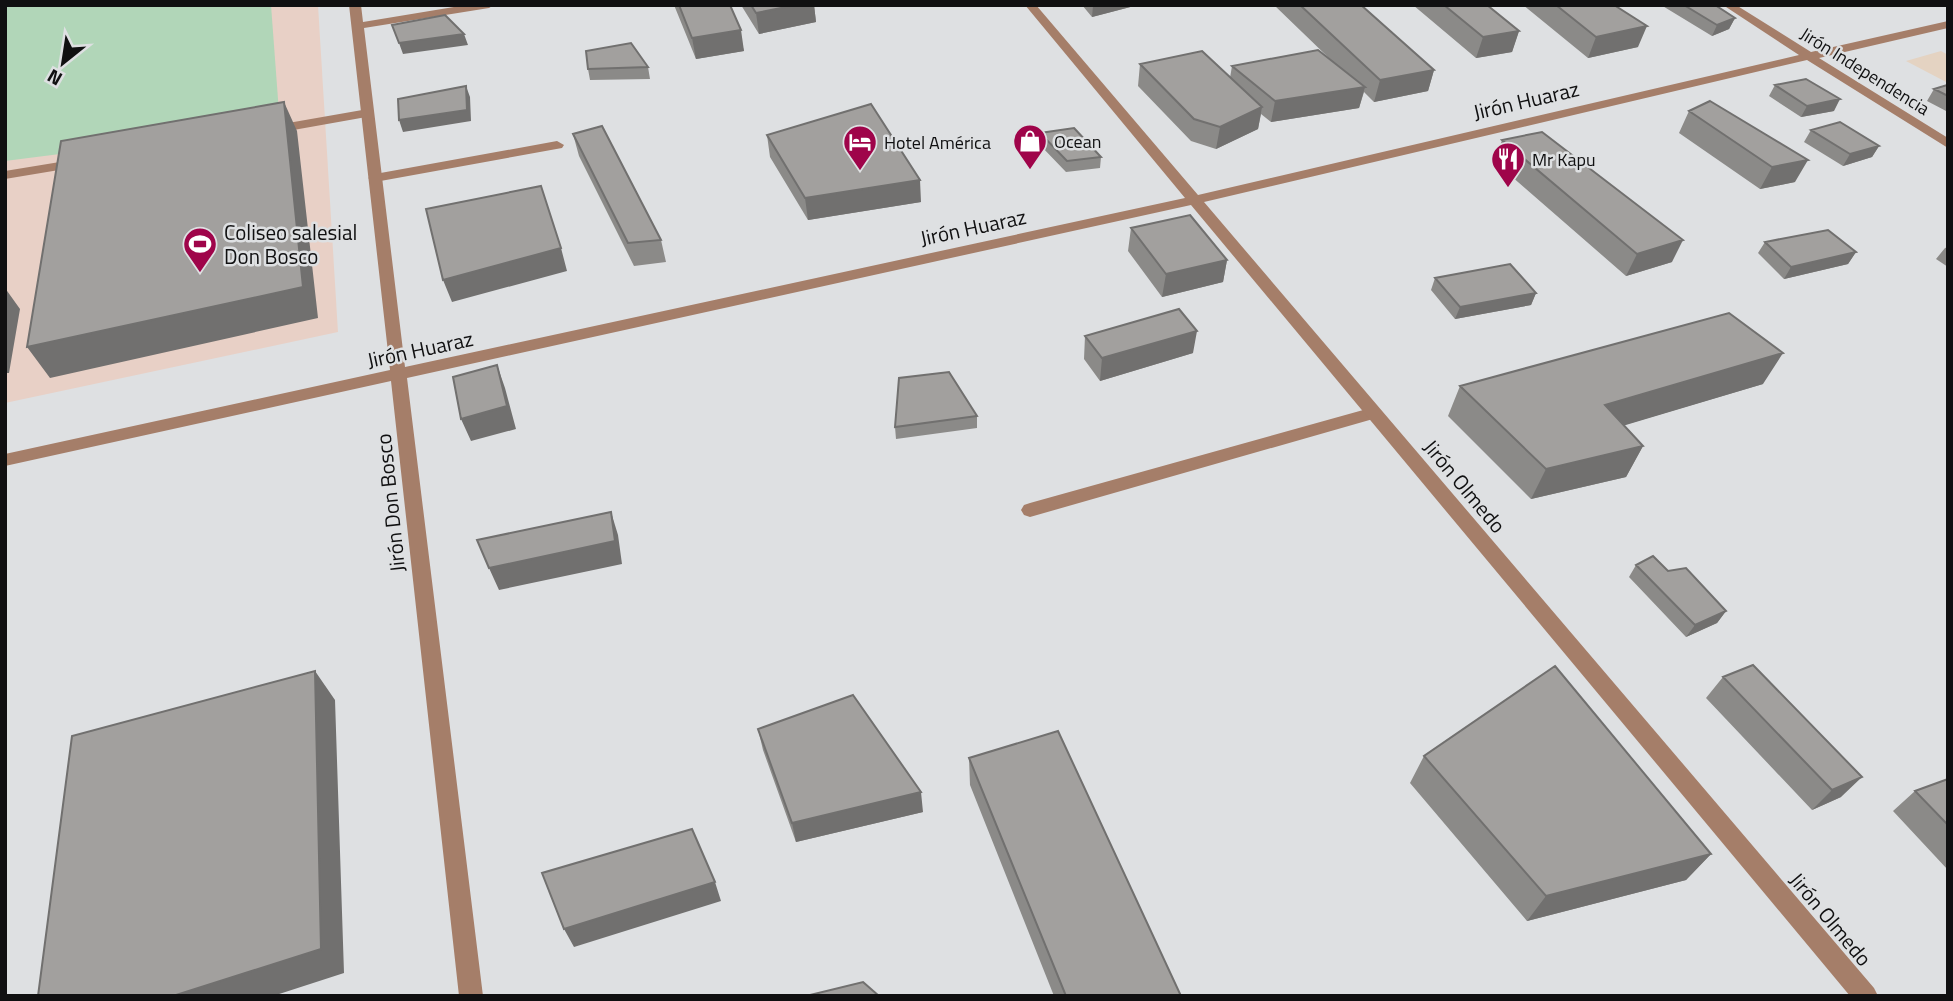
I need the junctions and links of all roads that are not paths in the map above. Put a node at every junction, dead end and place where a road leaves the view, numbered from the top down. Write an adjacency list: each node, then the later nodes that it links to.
1 (355, 5): 6 (street, Jirón Don Bosco)
2 (489, 5): 6 (street)
3 (1030, 5): 15 (street, Jirón Olmedo)
4 (1728, 5): 7 (street, Jirón Independencia)
5 (1948, 24): 7 (street, Jirón Huaraz)
6 (358, 26): 8 (street, Jirón Don Bosco)
7 (1807, 55): 10 (street, Jirón Independencia); 15 (street, Jirón Huaraz)
8 (368, 113): 9 (street); 14 (street, Jirón Don Bosco)
9 (259, 132)
10 (1948, 144)
11 (557, 145): 14 (street)
12 (99, 159): 13 (street)
13 (5, 175)
14 (375, 178): 16 (street, Jirón Don Bosco)
15 (1194, 200): 16 (street, Jirón Huaraz); 17 (street, Jirón Olmedo)
16 (399, 375): 18 (street, Jirón Huaraz); 20 (street, Jirón Don Bosco)
17 (1374, 413): 19 (street); 21 (street, Jirón Olmedo)
18 (5, 460)
19 (1030, 510)
20 (471, 996)
21 (1866, 996)

